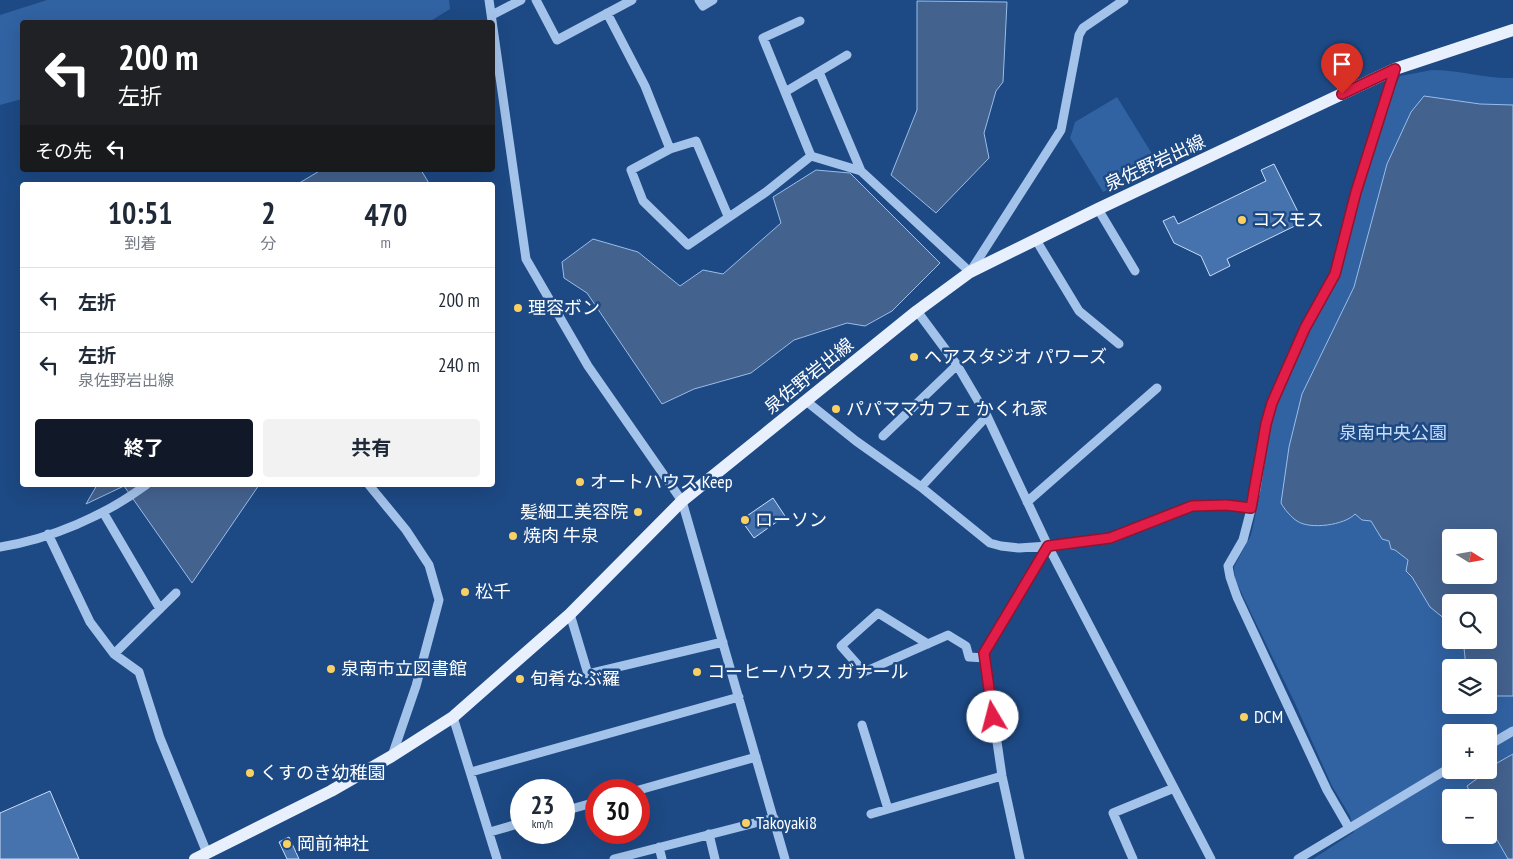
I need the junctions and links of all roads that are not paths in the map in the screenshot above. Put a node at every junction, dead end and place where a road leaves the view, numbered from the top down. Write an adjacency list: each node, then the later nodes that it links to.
1 (489, 0): 9 (street)
2 (521, 0): 9 (street)
3 (536, 0): 8 (street)
4 (632, 0): 8 (street)
5 (699, 0): 6 (street)
6 (712, 0)
7 (1124, 0): 25 (street)
8 (607, 13): 18 (street)
9 (492, 15): 10 (street)
10 (492, 20)
11 (800, 20): 17 (street)
12 (1513, 30): 15 (main road, 泉佐野岩出線)
13 (847, 55): 16 (street)
14 (495, 67): 36 (street)
15 (1395, 69): 21 (main road, 泉佐野岩出線); 38 (street)
16 (818, 72): 17 (street); 20 (street)
17 (785, 92): 19 (street)
18 (670, 149): 22 (street); 22 (street)
19 (811, 156): 20 (street); 22 (street)
20 (861, 171): 25 (street)
21 (1098, 209): 23 (main road, 泉佐野岩出線); 24 (street)
22 (728, 216)
23 (1036, 240): 25 (main road, 泉佐野岩出線); 27 (street)
24 (1135, 271)
25 (970, 272): 26 (main road, 泉佐野岩出線)
26 (917, 311): 28 (street); 30 (main road, 泉佐野岩出線)
27 (1119, 344)
28 (957, 365): 31 (street); 32 (street)
29 (1157, 388): 37 (street)
30 (806, 401): 35 (street); 36 (main road, 泉佐野岩出線)
31 (987, 416): 35 (street); 37 (street)
32 (883, 436)
33 (143, 487): 39 (street)
34 (371, 487): 55 (street)
35 (921, 487): 41 (street)
36 (682, 501): 45 (main road, 泉佐野岩出線); 46 (street)
37 (1027, 502): 41 (street)
38 (1251, 508): 41 (street); 66 (street)
39 (103, 512): 40 (street); 44 (street)
40 (48, 534): 42 (street); 48 (street)
41 (1048, 546): 49 (street); 61 (street)
42 (0, 547)
43 (176, 593): 44 (street)
44 (160, 609): 48 (street)
45 (570, 614): 46 (street); 51 (main road, 泉佐野岩出線)
46 (723, 642): 50 (street)
47 (928, 644): 47 (street); 49 (street)
48 (114, 654): 70 (street)
49 (985, 658): 59 (street)
50 (739, 696): 56 (street); 57 (street)
51 (453, 717): 55 (main road, 泉佐野岩出線); 57 (street)
52 (862, 725): 62 (street)
53 (1513, 731): 54 (street)
54 (1497, 740)
55 (392, 756): 70 (main road, 泉佐野岩出線)
56 (756, 757): 60 (street); 64 (street)
57 (471, 772): 67 (street)
58 (1442, 772): 66 (street)
59 (1002, 776): 62 (street); 76 (street)
60 (650, 787)
61 (1174, 788): 77 (street); 78 (street)
62 (888, 809): 63 (street)
63 (871, 814)
64 (774, 818): 68 (street); 75 (street)
65 (510, 826): 67 (street)
66 (1350, 828): 79 (street)
67 (490, 832): 71 (street)
68 (709, 834): 69 (street); 74 (street)
69 (659, 847): 72 (street); 73 (street)
70 (201, 856)
71 (498, 859)
72 (614, 859)
73 (662, 859)
74 (715, 859)
75 (785, 859)
76 (1020, 859)
77 (1132, 859)
78 (1211, 859)
79 (1298, 859)

